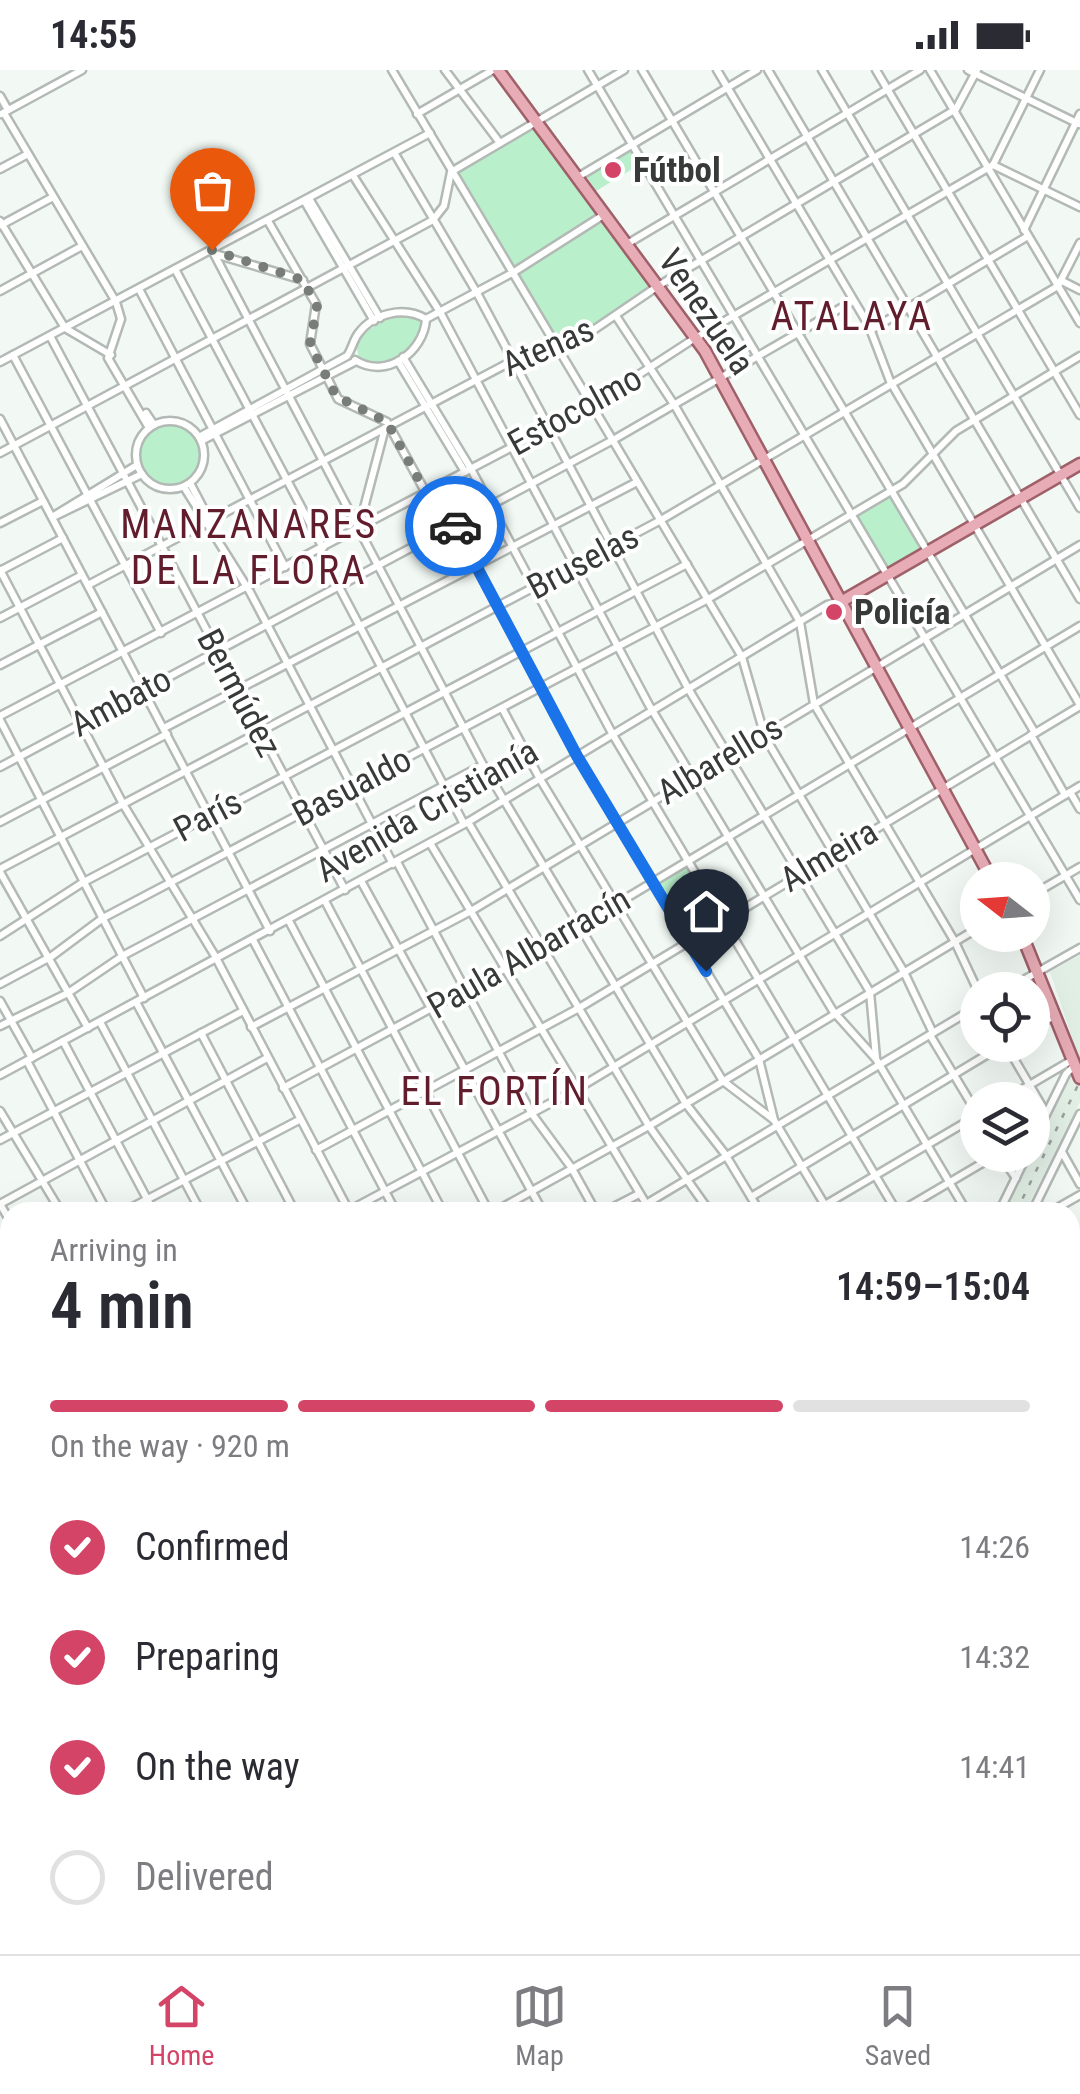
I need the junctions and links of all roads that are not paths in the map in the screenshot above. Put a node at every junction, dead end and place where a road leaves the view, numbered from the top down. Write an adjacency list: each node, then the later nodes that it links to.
1 (82, 70): 17 (street)
2 (392, 70): 26 (street)
3 (445, 70): 20 (street)
4 (495, 70): 20 (street); 30 (main road, Venezuela)
5 (588, 70): 18 (street)
6 (624, 70): 18 (street)
7 (642, 70): 28 (street)
8 (717, 70): 19 (street)
9 (758, 70): 19 (street)
10 (768, 70): 33 (street)
11 (822, 70): 27 (street)
12 (876, 70): 21 (street)
13 (920, 70): 21 (street)
14 (930, 70): 24 (street)
15 (1040, 70): 23 (street)
16 (973, 71): 23 (street); 24 (street, Atenas)
17 (69, 73): 25 (street)
18 (598, 86): 30 (street); 35 (street)
19 (727, 88): 28 (street); 39 (street)
20 (460, 89): 26 (street); 34 (street)
21 (887, 89): 27 (street); 32 (street)
22 (0, 96): 25 (street)
23 (1026, 98): 29 (street); 40 (street)
24 (954, 111): 32 (street, Atenas); 40 (street)
25 (4, 112): 36 (street)
26 (418, 114): 31 (street)
27 (847, 114): 33 (street); 38 (street)
28 (672, 120): 35 (street); 48 (street)
29 (1079, 120): 46 (street)
30 (537, 121): 34 (street); 43 (main road, Venezuela)
31 (430, 134): 37 (street); 42 (street)
32 (914, 134): 38 (street, Atenas); 47 (street)
33 (807, 137): 39 (street); 45 (street)
34 (500, 143): 42 (street)
35 (632, 144): 43 (street); 55 (street)
36 (28, 154): 41 (street); 49 (street)
37 (395, 154): 44 (street); 56 (street)
38 (874, 158): 45 (street, Atenas); 54 (street)
39 (770, 159): 48 (street); 51 (street)
40 (991, 166): 46 (street); 47 (street, Estocolmo); 59 (street)
41 (0, 169)
42 (452, 170): 56 (street); 72 (street)
43 (578, 176): 53 (main road, Venezuela)
44 (354, 177): 50 (street); 62 (street)
45 (834, 181): 51 (street, Atenas); 61 (street)
46 (1044, 190): 52 (street); 59 (street)
47 (948, 191): 54 (street, Estocolmo); 68 (street)
48 (715, 192): 55 (street); 60 (street)
49 (53, 197): 58 (street); 65 (street)
50 (308, 201): 57 (street); 70 (street)
51 (796, 204): 60 (street, Atenas); 69 (street)
52 (1080, 207)
53 (605, 214): 64 (main road, Venezuela); 72 (street)
54 (908, 214): 61 (street, Estocolmo); 75 (street)
55 (675, 216): 64 (street); 67 (street)
56 (434, 220): 62 (street); 81 (street)
57 (268, 221): 66 (street); 74 (street)
58 (1, 224): 73 (street)
59 (1026, 233): 68 (street); 76 (street)
60 (742, 236): 67 (street, Atenas); 82 (street)
61 (868, 238): 69 (street, Estocolmo); 85 (street)
62 (392, 242): 70 (street); 87 (street)
63 (1080, 243): 76 (street)
64 (627, 244): 77 (main road, Venezuela)
65 (82, 246): 73 (street); 84 (street)
66 (213, 252): 71 (street); 74 (street); 90 (street)
67 (702, 260): 77 (street, Atenas); 89 (street)
68 (989, 260): 75 (street); 86 (street)
69 (830, 261): 82 (street, Estocolmo); 83 (street)
70 (346, 267): 74 (street); 91 (street)
71 (175, 270): 78 (street); 99 (street)
72 (514, 272): 81 (street); 101 (street)
73 (32, 274): 80 (street); 94 (street)
74 (305, 284): 90 (street); 115 (street)
75 (948, 284): 85 (street); 97 (street)
76 (1060, 284): 79 (street); 86 (street, Bruselas); 93 (street)
77 (658, 286): 88 (street, Atenas); 100 (main road, Venezuela)
78 (139, 289): 84 (street); 107 (street)
79 (1080, 290)
80 (0, 291)
81 (477, 293): 87 (street); 110 (street)
82 (776, 293): 89 (street, Estocolmo); 96 (street)
83 (853, 301): 95 (street); 96 (street, Ambato)
84 (116, 302): 94 (street); 103 (street)
85 (908, 308): 95 (street); 108 (street)
86 (1019, 310): 97 (street, Bruselas); 114 (street)
87 (440, 312): 92 (street); 116 (street)
88 (616, 316): 101 (street, Atenas); 113 (street)
89 (735, 317): 100 (street, Estocolmo); 105 (street)
90 (249, 318): 99 (street); 120 (street)
91 (377, 319): 92 (street); 102 (street)
92 (426, 320): 109 (street)
93 (1080, 323)
94 (65, 328): 98 (street); 103 (street)
95 (870, 330): 119 (street)
96 (799, 333): 105 (street, Ambato); 127 (street)
97 (978, 334): 108 (street, Bruselas); 121 (street)
98 (50, 336): 104 (street); 122 (street, Bermúdez)
99 (212, 338): 107 (street); 126 (street)
100 (696, 338): 113 (street, Estocolmo); 117 (main road, Venezuela)
101 (554, 340): 110 (street, Atenas); 123 (street)
102 (351, 352): 111 (street); 115 (street)
103 (108, 353): 118 (street)
104 (13, 355): 112 (street); 131 (street)
105 (759, 356): 117 (street, Ambato); 136 (street)
106 (1080, 356): 114 (street)
107 (175, 358): 118 (street); 135 (street)
108 (938, 358): 119 (street, Bruselas); 129 (street)
109 (401, 359): 111 (street); 124 (street)
110 (513, 360): 116 (street, Atenas); 134 (street)
111 (356, 361): 115 (street)
112 (0, 362)
113 (652, 369): 123 (street, Estocolmo); 125 (street)
114 (1054, 372): 121 (street); 128 (street)
115 (324, 373): 120 (street); 133 (street)
116 (476, 380): 124 (street, Atenas); 140 (street)
117 (721, 380): 125 (street, Ambato); 144 (main road, Venezuela)
118 (127, 384): 122 (street); 132 (street)
119 (892, 385): 127 (street, Bruselas); 142 (street)
120 (287, 392): 126 (street); 143 (street)
121 (1014, 396): 129 (street); 150 (street)
122 (87, 405): 131 (street); 151 (street, Bermúdez)
123 (592, 405): 134 (street, Estocolmo); 138 (street)
124 (428, 406): 133 (street, Atenas); 148 (street)
125 (675, 406): 138 (street, Ambato); 156 (street)
126 (250, 412): 135 (street); 152 (street)
127 (845, 412): 136 (street, Bruselas); 158 (street)
128 (1080, 415)
129 (974, 419): 142 (street); 161 (street)
130 (0, 420): 139 (street)
131 (50, 424): 139 (street); 160 (street)
132 (151, 427): 137 (street); 147 (street)
133 (388, 427): 143 (street, Atenas); 159 (street); 169 (street)
134 (549, 428): 140 (street, Estocolmo); 145 (street)
135 (213, 432): 137 (street); 163 (street)
136 (806, 435): 144 (street, Bruselas); 167 (street)
137 (200, 439): 155 (street)
138 (614, 440): 145 (street, Ambato); 153 (street)
139 (14, 445): 141 (street); 162 (street)
140 (513, 447): 148 (street, Estocolmo); 154 (street)
141 (0, 453)
142 (934, 456): 158 (street); 175 (street)
143 (324, 460): 152 (street, Atenas); 169 (street)
144 (763, 460): 156 (street, Bruselas); 178 (main road, Venezuela)
145 (570, 464): 154 (street, Ambato); 165 (street)
146 (1080, 464): 150 (main road, Avenida Cristianía)
147 (137, 465): 149 (street); 151 (street)
148 (468, 470): 157 (street, Estocolmo); 164 (street)
149 (142, 474): 151 (street); 155 (street)
150 (1061, 475): 161 (main road, Avenida Cristianía); 166 (street)
151 (125, 478): 160 (street); 181 (street, Bermúdez)
152 (286, 480): 163 (street, Atenas); 182 (street)
153 (638, 482): 165 (street); 170 (street)
154 (532, 483): 164 (street, Ambato); 174 (street)
155 (187, 485): 172 (street)
156 (720, 485): 170 (street, Bruselas); 187 (street)
157 (435, 488): 159 (street, Estocolmo); 173 (street)
158 (892, 492): 167 (street); 184 (street)
159 (426, 493): 176 (street, Estocolmo)
160 (89, 498): 168 (street); 189 (street)
161 (1021, 499): 175 (main road, Avenida Cristianía); 185 (street)
162 (43, 500): 168 (street); 171 (street)
163 (249, 500): 172 (street, Atenas); 192 (street)
164 (491, 505): 173 (street, Ambato); 183 (street)
165 (592, 506): 174 (street); 180 (street)
166 (1080, 508)
167 (852, 515): 178 (street); 195 (street)
168 (52, 517): 177 (street)
169 (358, 517): 176 (street)
170 (662, 520): 180 (street, Bruselas); 186 (street)
171 (0, 523)
172 (210, 524): 181 (street, Atenas); 199 (street)
173 (454, 525): 190 (street, Ambato); 191 (street)
174 (555, 525): 183 (street); 188 (street)
175 (974, 527): 184 (main road, Avenida Cristianía); 198 (street)
176 (359, 528): 182 (street, Estocolmo); 190 (street)
177 (63, 538): 193 (street); 194 (street)
178 (806, 540): 187 (street); 204 (main road, Venezuela)
179 (1080, 545): 185 (street, Albarellos)
180 (613, 546): 188 (street, Bruselas); 201 (street)
181 (162, 547): 189 (street, Atenas); 210 (street, Bermúdez)
182 (321, 548): 192 (street, Estocolmo); 197 (street)
183 (513, 548): 191 (street); 200 (street)
184 (928, 554): 195 (main road, Avenida Cristianía); 211 (street)
185 (1057, 560): 198 (street, Albarellos); 203 (street)
186 (686, 564): 201 (street, París); 202 (street)
187 (768, 564): 202 (street); 213 (street)
188 (576, 565): 200 (street, Bruselas); 208 (street)
189 (126, 566): 196 (street, Atenas); 219 (street)
190 (378, 566): 197 (street, Ambato); 207 (street)
191 (476, 566): 205 (street); 207 (street)
192 (285, 567): 199 (street, Estocolmo)
193 (0, 570): 206 (street)
194 (82, 575): 196 (street); 206 (street)
195 (889, 578): 204 (main road, Avenida Cristianía); 220 (street)
196 (88, 585): 209 (street)
197 (339, 586): 214 (street, Ambato); 217 (street)
198 (1010, 587): 211 (street, Albarellos); 223 (street)
199 (246, 588): 210 (street, Estocolmo); 214 (street)
200 (534, 588): 205 (street, Bruselas); 218 (street)
201 (636, 590): 208 (street, París); 216 (street)
202 (708, 599): 216 (street, Basualdo); 228 (street)
203 (1080, 599)
204 (840, 604): 213 (street, Avenida Cristianía); 231 (main road, Venezuela)
205 (498, 607): 224 (street, Bruselas); 225 (street)
206 (20, 608): 212 (street); 221 (street)
207 (400, 608): 217 (street); 224 (street)
208 (600, 610): 218 (street, París); 222 (street)
209 (102, 612): 221 (street); 227 (street)
210 (198, 614): 219 (street, Estocolmo); 226 (street, Bermúdez)
211 (964, 614): 220 (street, Albarellos); 234 (street)
212 (0, 618)
213 (800, 622): 228 (street, Avenida Cristianía); 242 (street)
214 (267, 624): 226 (street, Ambato); 229 (street)
215 (1080, 626): 223 (street, Paula Albarracín)
216 (656, 627): 222 (street, Basualdo); 239 (street)
217 (360, 628): 229 (street); 233 (street)
218 (558, 632): 225 (street, París); 232 (street)
219 (161, 633): 227 (street, Estocolmo)
220 (924, 638): 231 (street, Albarellos); 241 (street)
221 (40, 644): 230 (street); 235 (street)
222 (620, 646): 232 (street, Basualdo); 246 (street)
223 (1046, 646): 234 (street, Paula Albarracín); 244 (street)
224 (422, 647): 233 (street, Bruselas); 240 (street)
225 (521, 650): 236 (street); 240 (street, París)
226 (217, 651): 237 (street, Bermúdez); 238 (street, Ambato)
227 (123, 652): 235 (street, Estocolmo); 238 (street)
228 (742, 657): 239 (street, Avenida Cristianía); 254 (street)
229 (288, 662): 237 (street); 243 (street)
230 (0, 665)
231 (874, 667): 242 (street, Albarellos); 250 (main road, Venezuela)
232 (578, 668): 236 (street, Basualdo); 256 (street)
233 (381, 669): 243 (street, Bruselas); 247 (street)
234 (999, 674): 241 (street, Paula Albarracín); 255 (street)
235 (60, 683): 248 (street, Estocolmo); 249 (street)
236 (540, 688): 245 (street, Basualdo); 260 (street)
237 (237, 689): 252 (street); 253 (street, Bermúdez)
238 (144, 690): 249 (street, Ambato); 252 (street)
239 (689, 690): 246 (street, Avenida Cristianía); 259 (street)
240 (445, 692): 247 (street, París); 251 (street)
241 (959, 697): 250 (street, Paula Albarracín); 261 (street)
242 (814, 704): 254 (street, Albarellos); 263 (street)
243 (310, 705): 253 (street, Bruselas); 258 (street)
244 (1080, 706): 255 (street, Almeira)
245 (502, 708): 251 (street, Basualdo); 270 (street)
246 (653, 711): 256 (street, Avenida Cristianía); 269 (street)
247 (405, 713): 257 (street); 258 (street, París)
248 (0, 718): 262 (street)
249 (82, 724): 262 (street, Ambato); 266 (street)
250 (908, 727): 263 (street, Paula Albarracín); 274 (main road, Venezuela)
251 (464, 728): 257 (street, Basualdo); 264 (street)
252 (166, 731): 266 (street); 267 (street)
253 (260, 731): 267 (street, Bruselas); 268 (street, Bermúdez)
254 (764, 734): 259 (street, Albarellos); 275 (street)
255 (1033, 734): 261 (street, Almeira); 276 (street)
256 (612, 735): 260 (street, Avenida Cristianía); 279 (street)
257 (424, 749): 271 (street, Basualdo); 272 (street)
258 (334, 750): 268 (street, París); 271 (street)
259 (728, 755): 269 (street, Albarellos); 283 (street)
260 (577, 756): 270 (street, Avenida Cristianía); 287 (street)
261 (995, 756): 274 (street, Almeira); 285 (street)
262 (19, 758): 265 (street, Ambato); 277 (street)
263 (850, 764): 275 (street, Paula Albarracín); 289 (street)
264 (484, 765): 272 (street); 278 (street)
265 (0, 767)
266 (104, 767): 277 (street); 280 (street)
267 (186, 770): 280 (street, Bruselas); 284 (street)
268 (284, 776): 282 (street, Bermúdez); 284 (street, París)
269 (692, 776): 279 (street, Albarellos); 291 (street)
270 (540, 779): 278 (street, Avenida Cristianía); 294 (street)
271 (352, 786): 282 (street, Basualdo); 290 (street)
272 (444, 786): 288 (street); 290 (street)
273 (1080, 786): 276 (street)
274 (942, 788): 289 (street, Almeira); 296 (main road, Venezuela)
275 (798, 794): 283 (street, Paula Albarracín); 299 (street)
276 (1068, 794): 281 (street); 285 (street)
277 (40, 800): 286 (street); 292 (street)
278 (504, 801): 288 (street, Avenida Cristianía); 304 (street)
279 (652, 801): 287 (street, Albarellos); 300 (street)
280 (124, 804): 292 (street, Bruselas); 295 (street)
281 (1080, 809)
282 (303, 813): 297 (street, Bermúdez); 298 (street, Basualdo)
283 (764, 814): 291 (street, Paula Albarracín); 306 (street)
284 (210, 816): 295 (street, París); 298 (street)
285 (1030, 816): 296 (street); 307 (street)
286 (0, 822)
287 (616, 822): 294 (street, Albarellos); 311 (street)
288 (466, 823): 293 (street, Avenida Cristianía); 315 (street)
289 (885, 823): 299 (street, Almeira); 312 (street)
290 (372, 824): 297 (street); 301 (street)
291 (728, 836): 300 (street, Paula Albarracín); 317 (street)
292 (60, 837): 305 (street, Bruselas); 309 (street)
293 (430, 843): 301 (street, Avenida Cristianía); 321 (street)
294 (580, 845): 304 (street, Albarellos); 320 (street)
295 (150, 847): 309 (street, París); 310 (street)
296 (975, 849): 302 (main road, Venezuela); 312 (street)
297 (323, 850): 314 (street); 316 (street, Bermúdez)
298 (229, 852): 310 (street, Basualdo); 314 (street)
299 (834, 853): 306 (street, Almeira); 322 (street)
300 (688, 860): 311 (street, Paula Albarracín); 325 (street)
301 (395, 862): 308 (street, Avenida Cristianía); 329 (street)
302 (982, 862)
303 (1080, 866): 307 (street)
304 (543, 867): 315 (street, Albarellos); 328 (street)
305 (1, 874): 327 (street)
306 (800, 874): 317 (street, Almeira); 331 (street)
307 (1065, 875): 313 (street); 318 (street)
308 (361, 881): 316 (street, Avenida Cristianía); 339 (street)
309 (84, 882): 323 (street); 327 (street, París)
310 (171, 882): 323 (street, Basualdo); 324 (street)
311 (652, 882): 320 (street, Paula Albarracín); 335 (street)
312 (919, 883): 322 (street); 336 (street)
313 (1050, 884)
314 (249, 889): 324 (street); 330 (street)
315 (507, 889): 321 (street, Albarellos); 337 (street)
316 (345, 890): 319 (street, Avenida Cristianía)
317 (764, 895): 325 (street, Almeira); 341 (street)
318 (1080, 900)
319 (325, 901): 326 (street, Avenida Cristianía); 347 (street)
320 (616, 904): 328 (street, Paula Albarracín); 345 (street)
321 (470, 911): 329 (street, Albarellos); 346 (street)
322 (869, 912): 331 (street); 349 (street)
323 (104, 918): 342 (street); 343 (street, Basualdo)
324 (192, 919): 342 (street); 344 (street)
325 (723, 920): 335 (street, Almeira); 352 (street)
326 (289, 921): 330 (street, Avenida Cristianía); 355 (street)
327 (28, 922): 332 (street, París); 343 (street)
328 (579, 926): 337 (street, Paula Albarracín); 354 (street)
329 (434, 930): 339 (street, Albarellos); 356 (street)
330 (270, 931): 334 (street, Avenida Cristianía)
331 (835, 934): 341 (street); 357 (street)
332 (0, 936)
333 (960, 939): 336 (street)
334 (253, 940): 344 (street, Avenida Cristianía); 362 (street)
335 (688, 941): 345 (street, Almeira); 361 (street)
336 (955, 942): 349 (street); 350 (street)
337 (543, 948): 346 (street, Paula Albarracín); 363 (street)
338 (1080, 948): 348 (street)
339 (398, 950): 347 (street, Albarellos); 365 (street)
340 (1031, 952): 348 (main road)
341 (799, 954): 352 (street); 366 (street)
342 (124, 955): 358 (street); 360 (street)
343 (48, 958): 353 (street, Basualdo); 358 (street)
344 (216, 960): 360 (street, Avenida Cristianía); 364 (street)
345 (652, 964): 354 (street, Almeira); 371 (street)
346 (505, 969): 356 (street, Paula Albarracín); 376 (street)
347 (361, 970): 355 (street, Albarellos); 377 (street)
348 (1040, 970): 351 (street); 367 (main road)
349 (904, 972): 357 (street); 379 (street)
350 (969, 972)
351 (1037, 972)
352 (759, 978): 361 (street); 380 (street)
353 (0, 984)
354 (615, 985): 363 (street, Almeira); 382 (street)
355 (324, 988): 362 (street, Albarellos); 383 (street)
356 (467, 991): 365 (street, Paula Albarracín); 384 (street)
357 (870, 992): 366 (street); 389 (street)
358 (68, 993): 372 (street); 375 (street)
359 (0, 1000): 372 (street)
360 (140, 1000): 370 (street, Avenida Cristianía); 385 (street)
361 (724, 1000): 371 (street); 388 (street)
362 (288, 1008): 374 (street, Albarellos); 393 (street)
363 (579, 1008): 376 (street, Almeira); 392 (street)
364 (243, 1011): 374 (street); 378 (street)
365 (430, 1011): 377 (street, Paula Albarracín); 395 (street)
366 (835, 1014): 380 (street); 389 (street)
367 (1054, 1016): 369 (street); 391 (main road)
368 (960, 1017): 379 (street)
369 (1050, 1018)
370 (100, 1022): 375 (street, Avenida Cristianía); 394 (street)
371 (687, 1022): 382 (street); 400 (street)
372 (12, 1023): 373 (street); 387 (street)
373 (0, 1026)
374 (251, 1027): 386 (street)
375 (88, 1028): 381 (street, Avenida Cristianía)
376 (542, 1029): 384 (street, Almeira); 404 (street)
377 (394, 1030): 383 (street, Paula Albarracín); 406 (street)
378 (200, 1033): 385 (street); 399 (street)
379 (931, 1034): 389 (street); 396 (street)
380 (794, 1038): 388 (street); 407 (street)
381 (64, 1042): 387 (street, Avenida Cristianía); 405 (street)
382 (650, 1044): 392 (street); 409 (street)
383 (357, 1050): 393 (street, Paula Albarracín); 413 (street)
384 (500, 1052): 395 (street, Almeira); 415 (street)
385 (163, 1054): 394 (street); 408 (street)
386 (267, 1058): 399 (street); 403 (street)
387 (30, 1059): 397 (street, Avenida Cristianía); 414 (street)
388 (759, 1059): 400 (street); 419 (street)
389 (878, 1062): 407 (street); 410 (street)
390 (975, 1062): 396 (street)
391 (1073, 1063): 398 (main road); 401 (street); 411 (street)
392 (614, 1066): 404 (street); 420 (street)
393 (320, 1068): 403 (street, Paula Albarracín); 422 (street)
394 (127, 1072): 405 (street); 417 (street)
395 (462, 1072): 406 (street, Almeira); 424 (street)
396 (954, 1074): 402 (street); 410 (street)
397 (0, 1075)
398 (1080, 1078)
399 (224, 1081): 408 (street); 428 (street)
400 (723, 1081): 409 (street); 419 (street)
401 (1037, 1082)
402 (960, 1084)
403 (283, 1088): 418 (street)
404 (577, 1089): 415 (street); 430 (street)
405 (90, 1092): 414 (street); 426 (street)
406 (426, 1092): 413 (street, Almeira); 432 (street)
407 (828, 1096): 419 (street); 425 (street)
408 (188, 1100): 417 (street); 436 (street)
409 (686, 1104): 420 (street); 434 (street)
410 (902, 1105): 425 (street); 429 (street)
411 (1050, 1106)
412 (0, 1111): 423 (street)
413 (389, 1111): 422 (street, Almeira); 439 (street)
414 (54, 1112): 423 (street); 435 (street)
415 (532, 1114): 424 (street); 438 (street)
416 (1080, 1114): 433 (street)
417 (152, 1120): 426 (street); 447 (street)
418 (299, 1120): 428 (street); 431 (street)
419 (776, 1123): 434 (street); 437 (street)
420 (649, 1126): 430 (street); 445 (street)
421 (960, 1126): 429 (street)
422 (352, 1130): 431 (street, Almeira); 450 (street)
423 (13, 1133): 427 (street); 446 (street)
424 (496, 1133): 432 (street); 451 (street)
425 (852, 1135): 437 (street); 443 (street)
426 (115, 1139): 435 (street); 454 (street)
427 (0, 1140)
428 (258, 1142): 436 (street); 461 (street)
429 (926, 1146): 443 (street); 448 (street)
430 (612, 1147): 438 (street); 452 (street)
431 (316, 1150): 462 (street)
432 (459, 1152): 439 (street); 466 (street)
433 (1062, 1152): 449 (street); 481 (street)
434 (727, 1156): 445 (street); 453 (street)
435 (79, 1158): 446 (street); 457 (street)
436 (221, 1161): 447 (street); 460 (street)
437 (801, 1166): 453 (street); 475 (street)
438 (573, 1170): 451 (street); 469 (street)
439 (422, 1172): 450 (street); 465 (street)
440 (968, 1172): 448 (street)
441 (1011, 1172): 444 (street)
442 (1019, 1172): 444 (street)
443 (876, 1176): 476 (street); 477 (street)
444 (1016, 1178): 480 (street)
445 (690, 1179): 472 (street); 473 (street)
446 (41, 1180): 455 (street); 456 (street)
447 (184, 1180): 454 (street); 459 (street)
448 (949, 1183): 478 (street); 479 (street)
449 (1080, 1184)
450 (385, 1192): 463 (street); 464 (street)
451 (532, 1192): 467 (street); 468 (street)
452 (639, 1194): 470 (street); 471 (street)
453 (751, 1196): 474 (street)
454 (147, 1200): 458 (street)
455 (3, 1202)
456 (55, 1202)
457 (102, 1202)
458 (143, 1202)
459 (196, 1202)
460 (243, 1202)
461 (290, 1202)
462 (344, 1202)
463 (364, 1202)
464 (390, 1202)
465 (437, 1202)
466 (486, 1202)
467 (512, 1202)
468 (538, 1202)
469 (594, 1202)
470 (622, 1202)
471 (645, 1202)
472 (650, 1202)
473 (704, 1202)
474 (754, 1202)
475 (823, 1202)
476 (837, 1202)
477 (892, 1202)
478 (916, 1202)
479 (961, 1202)
480 (1002, 1202)
481 (1037, 1202)

